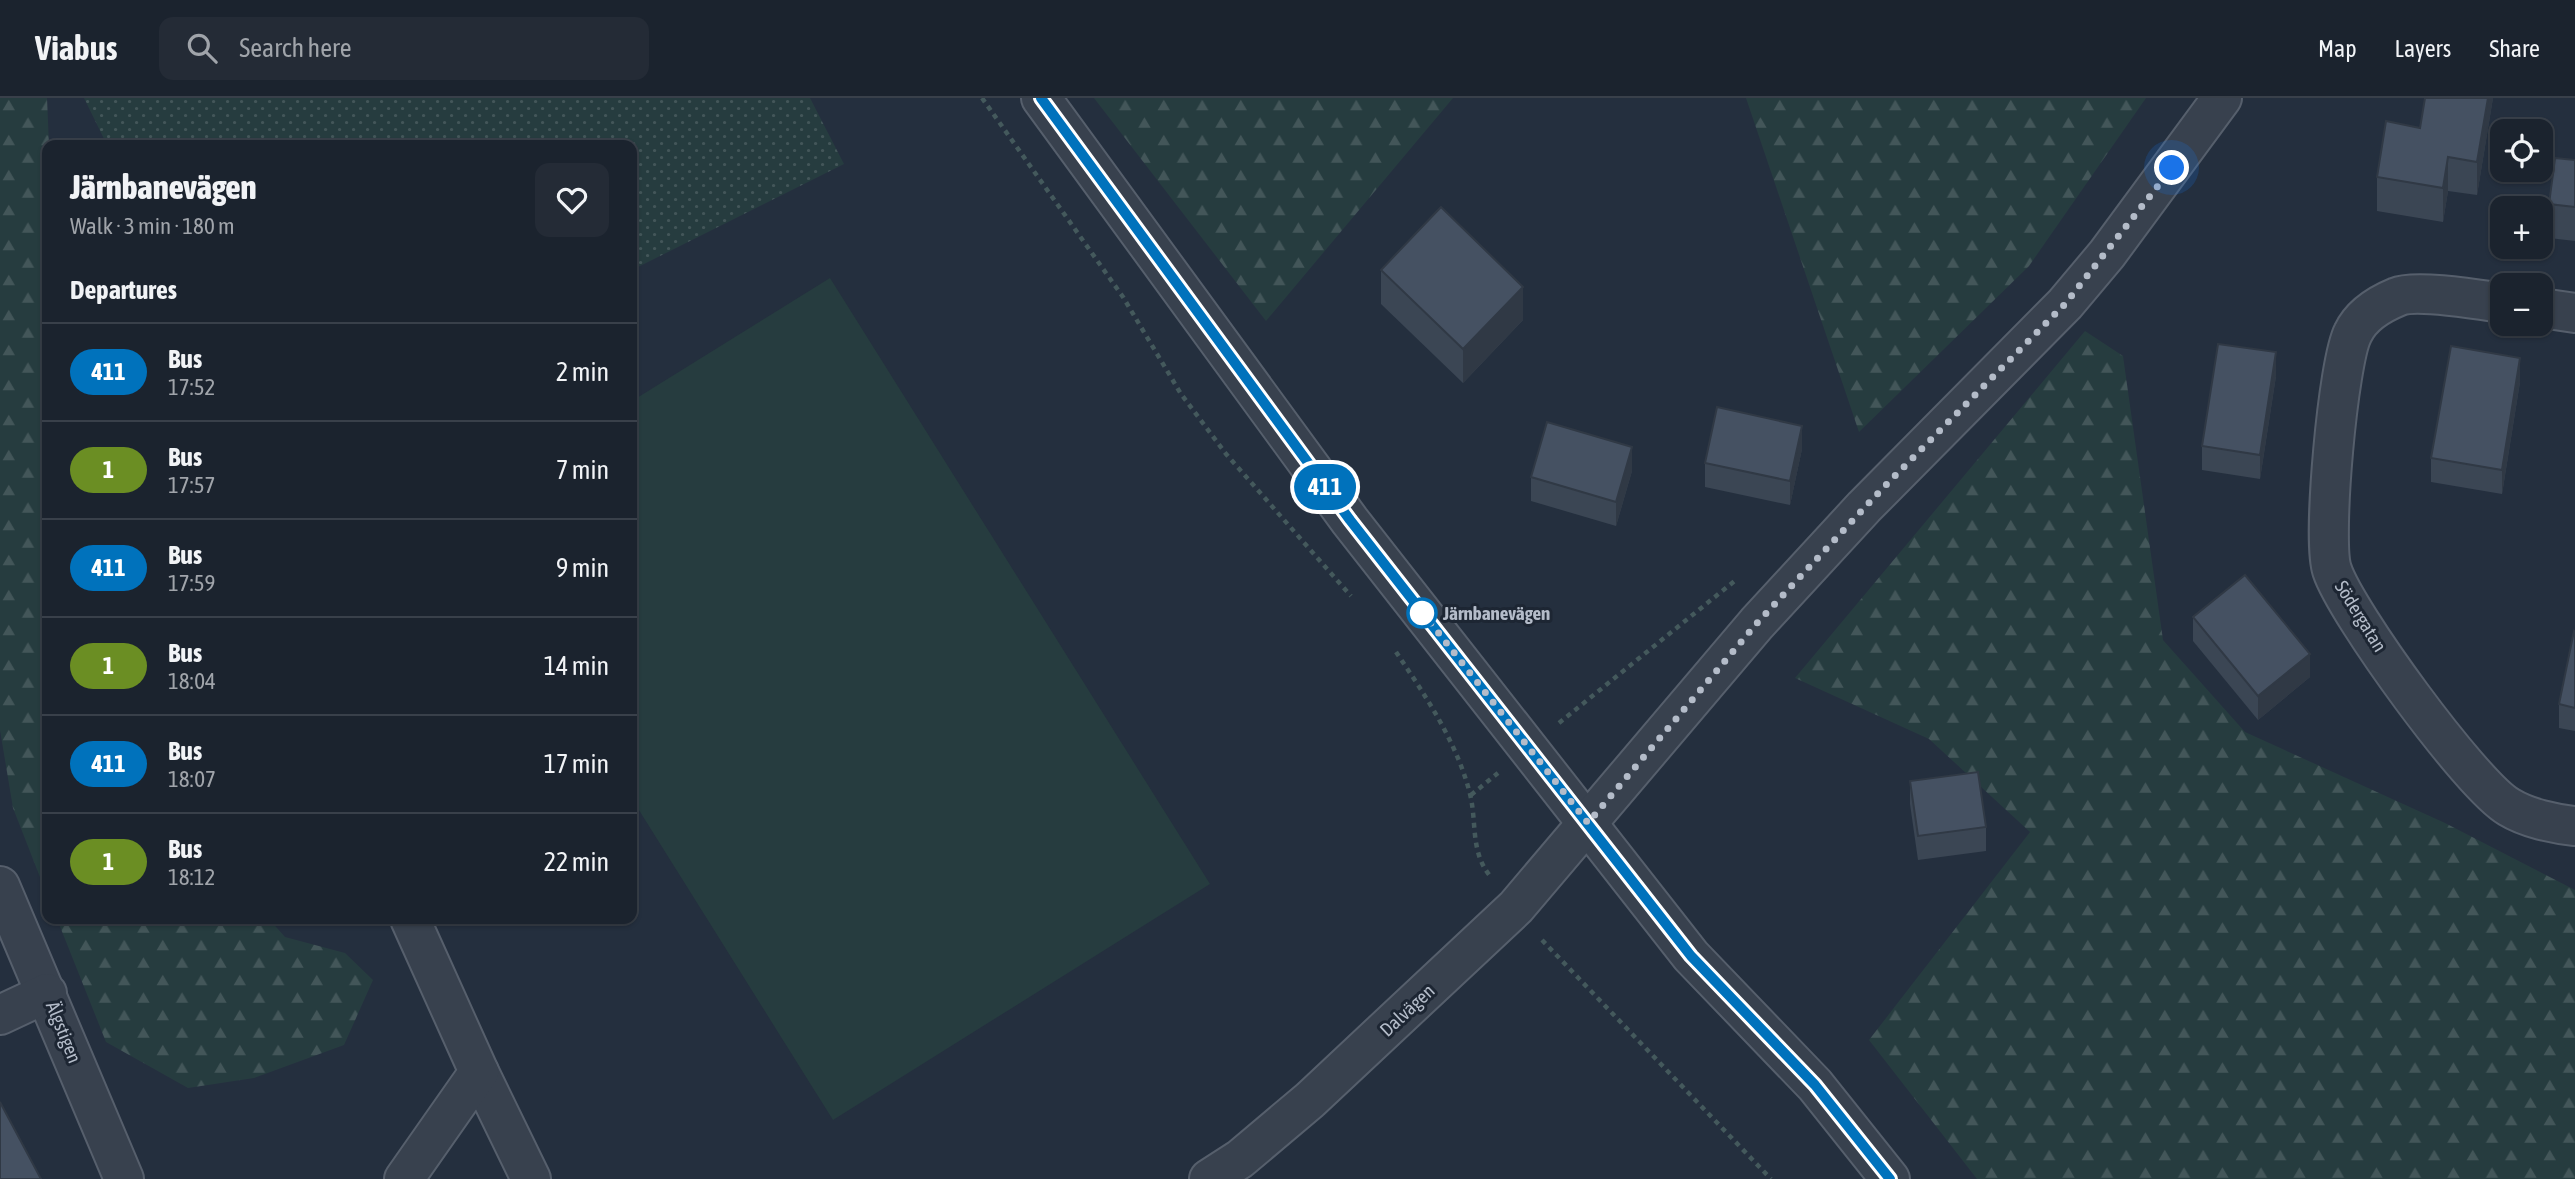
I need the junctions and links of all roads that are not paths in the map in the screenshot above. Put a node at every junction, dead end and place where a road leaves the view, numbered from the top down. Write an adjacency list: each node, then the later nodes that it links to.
1 (1041, 98): 6 (street)
2 (2222, 98): 6 (street)
3 (2490, 301): 7 (street, Södergatan)
4 (2553, 310): 5 (street)
5 (2575, 313)
6 (1588, 823): 13 (street, Dalvägen); 17 (street)
7 (2575, 826)
8 (0, 886): 10 (street, Älgstigen)
9 (412, 924): 12 (street)
10 (47, 993): 11 (street); 14 (street, Älgstigen)
11 (0, 1015)
12 (479, 1072): 15 (street); 16 (street)
13 (1236, 1172)
14 (124, 1179)
15 (404, 1179)
16 (531, 1179)
17 (1890, 1179)

